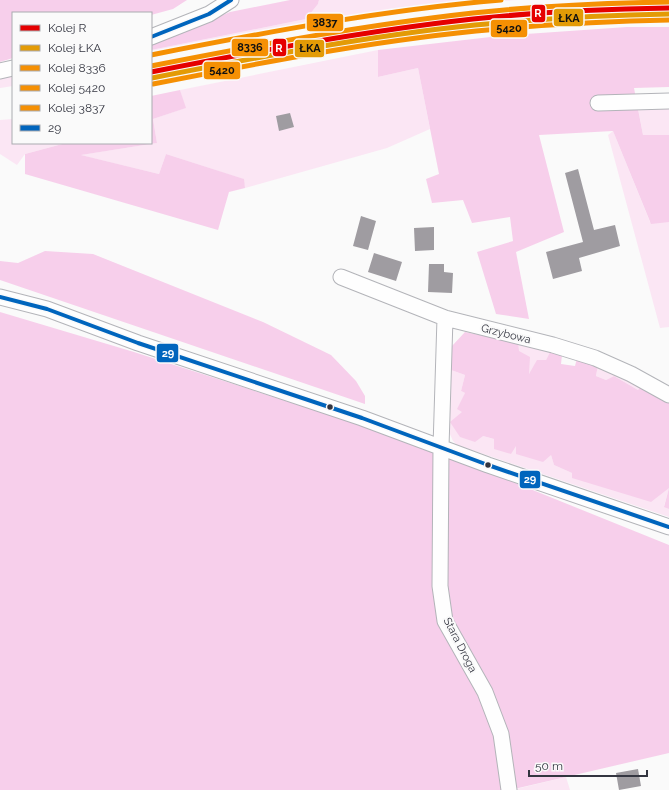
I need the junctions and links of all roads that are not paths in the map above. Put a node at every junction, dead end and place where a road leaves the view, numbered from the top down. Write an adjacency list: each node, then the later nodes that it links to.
1 (231, 0): 2 (street)
2 (152, 37)
3 (12, 68): 4 (street)
4 (0, 71)
5 (669, 101): 6 (street)
6 (598, 103)
7 (341, 277): 9 (street, Grzybowa)
8 (0, 297): 11 (street)
9 (445, 318): 10 (street, Grzybowa); 11 (street, Stara Droga)
10 (669, 394)
11 (441, 447): 12 (street); 13 (street, Stara Droga)
12 (669, 527)
13 (509, 790)

